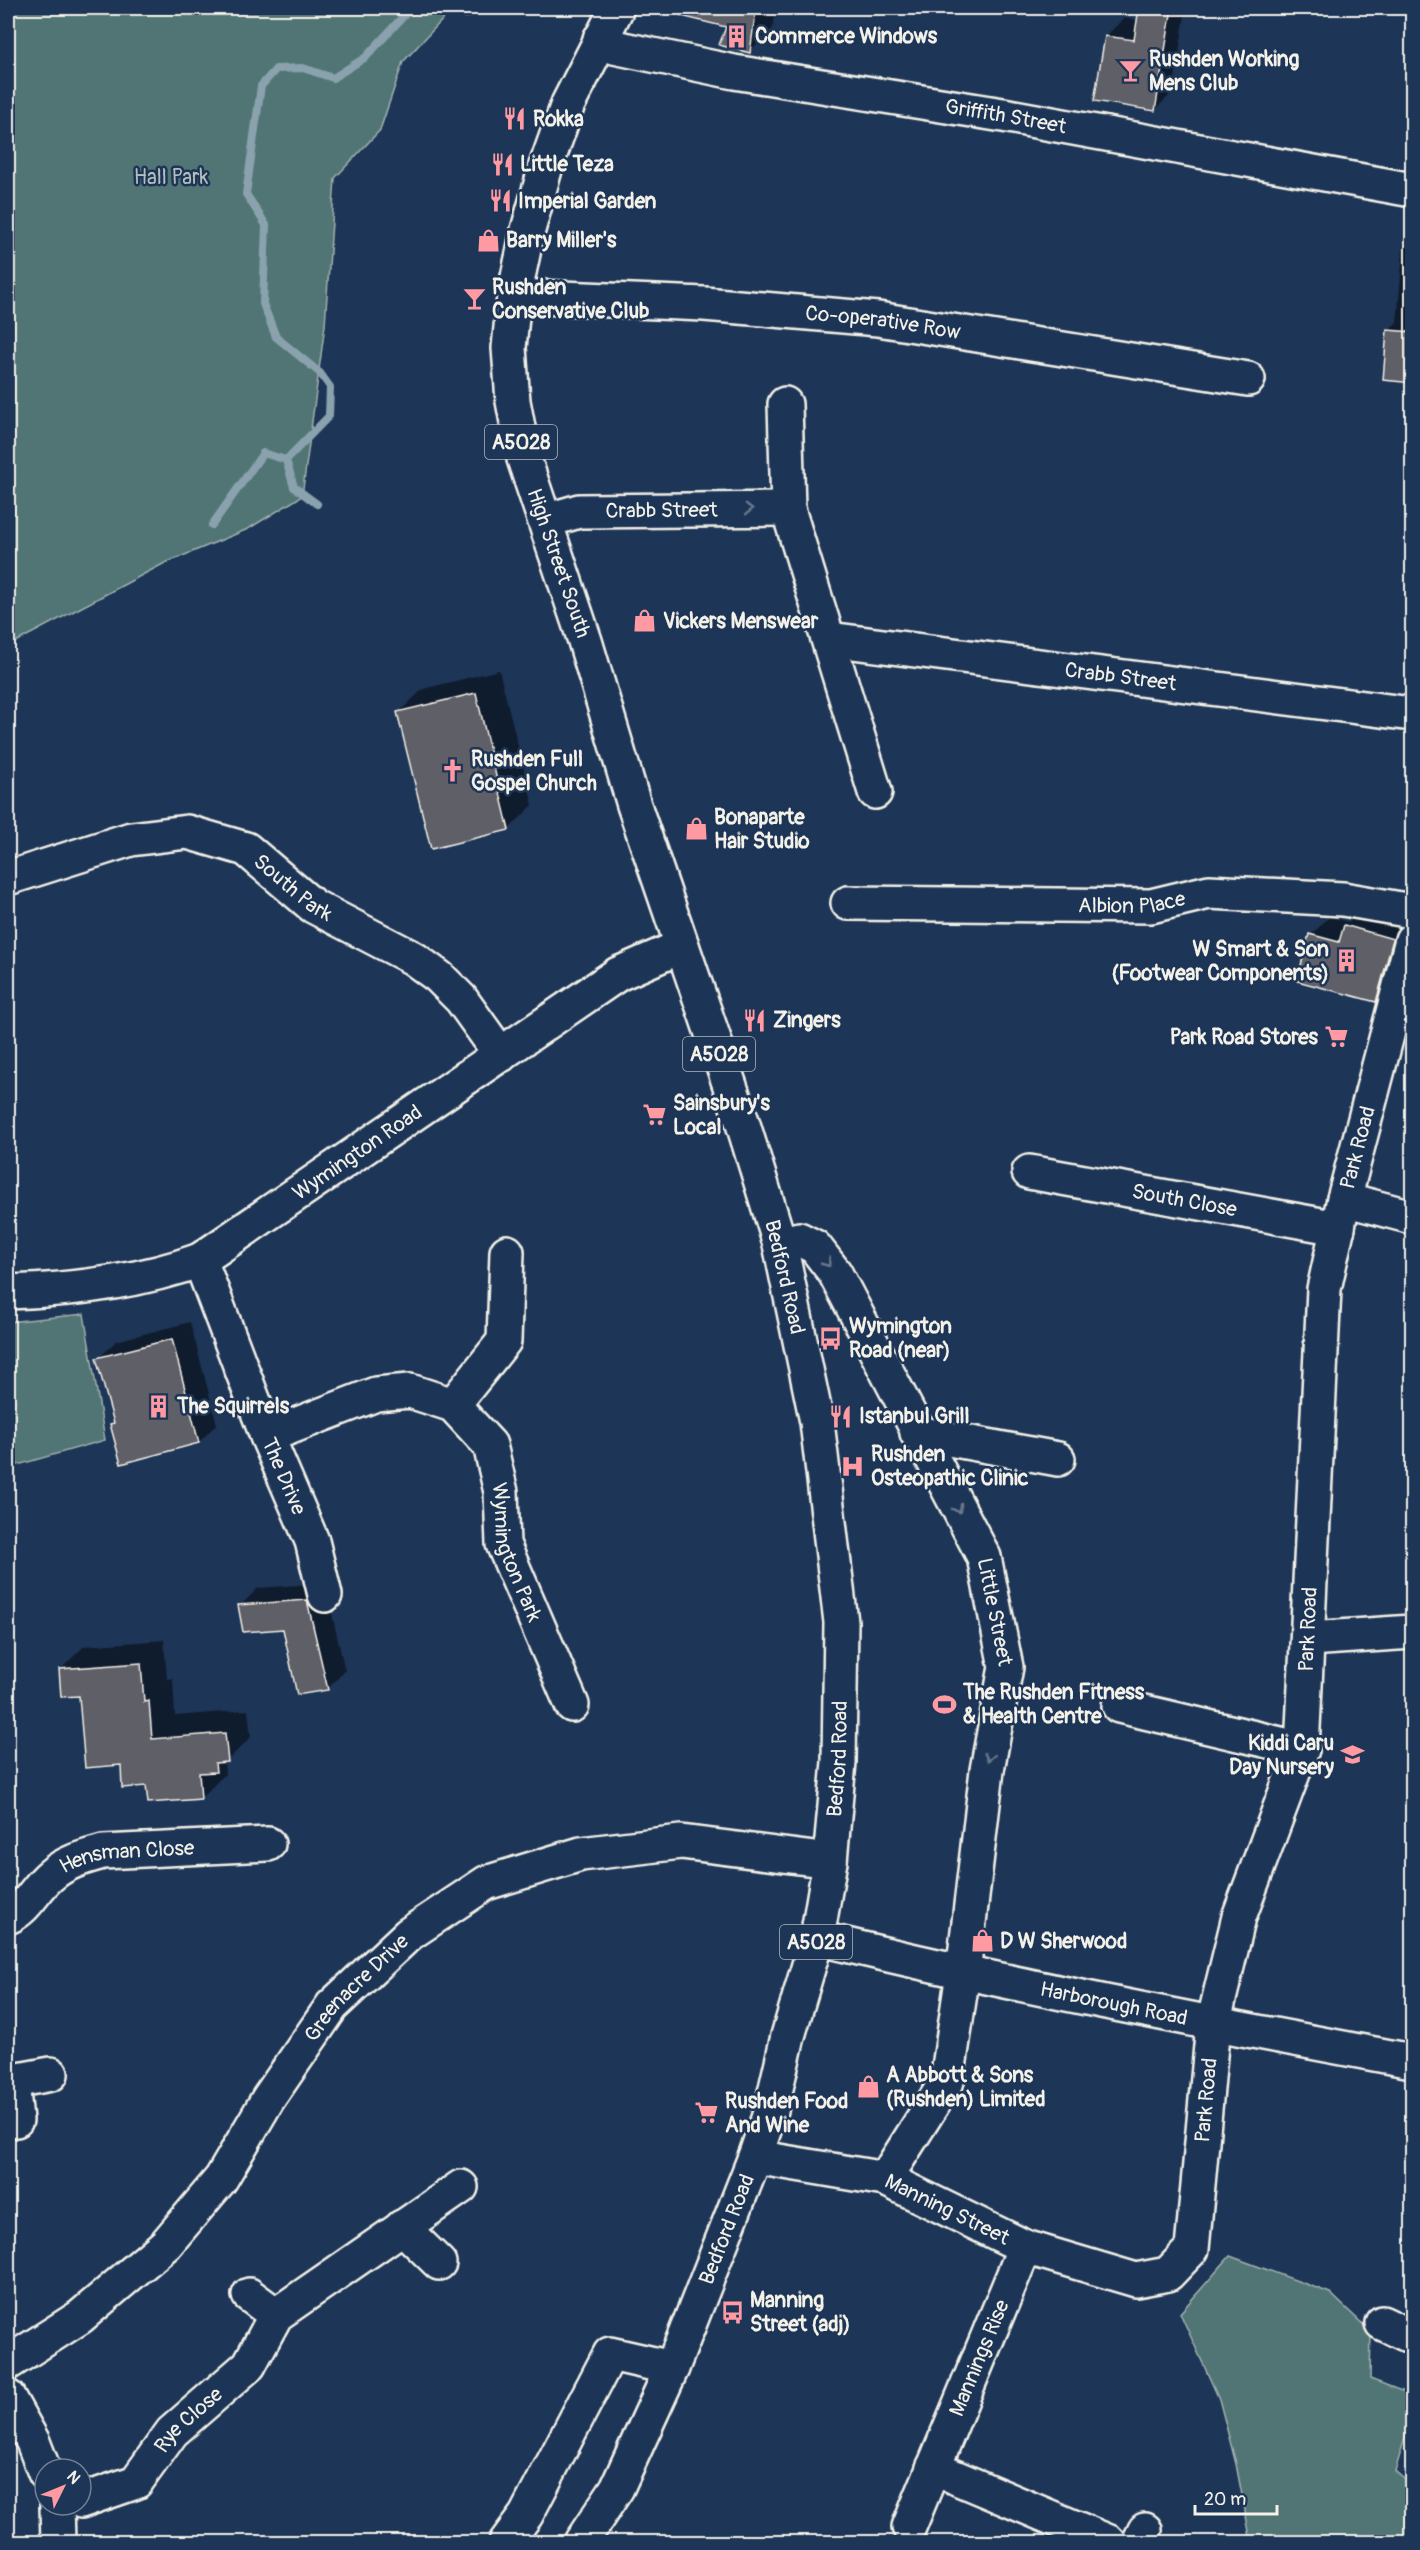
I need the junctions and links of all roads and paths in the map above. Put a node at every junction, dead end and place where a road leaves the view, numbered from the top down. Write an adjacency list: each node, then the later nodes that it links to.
1 (617, 8): 2 (street, High Street South / A5028)
2 (600, 39): 3 (street, Griffith Street); 4 (street, High Street South / A5028)
3 (1413, 190)
4 (514, 296): 5 (street, Co-operative Row); 8 (street, High Street South / A5028)
5 (1248, 378)
6 (785, 404): 7 (street)
7 (788, 509): 8 (street, Crabb Street, one-way to 7); 9 (street)
8 (545, 521): 16 (street, High Street South / A5028)
9 (829, 639): 10 (street, Crabb Street); 11 (street)
10 (1413, 714)
11 (875, 792)
12 (8, 878): 17 (street, South Park)
13 (848, 903): 14 (street, Albion Place)
14 (1413, 911)
15 (1413, 940): 19 (street, Park Road)
16 (682, 946): 17 (street, Wymington Road); 21 (street, Bedford Road / A5028)
17 (501, 1055): 23 (street, Wymington Road)
18 (1029, 1172): 19 (street, South Close)
19 (1341, 1214): 20 (street, South Close); 31 (street, Park Road)
20 (1413, 1218)
21 (780, 1244): 26 (street, Little Street, one-way to 26); 36 (street, Bedford Road / A5028)
22 (507, 1252): 25 (street)
23 (200, 1260): 24 (street, Wymington Road); 27 (street, The Drive)
24 (8, 1292)
25 (453, 1406): 27 (street, Wymington Park); 32 (street, Wymington Park)
26 (917, 1432): 28 (street); 39 (street, Little Street, one-way to 39)
27 (267, 1436): 29 (street, The Drive)
28 (1058, 1459)
29 (325, 1595)
30 (1413, 1632): 31 (street)
31 (1309, 1639): 34 (street, Park Road)
32 (572, 1706)
33 (1119, 1706): 34 (street)
34 (1302, 1749): 40 (street, Park Road)
35 (268, 1844): 37 (street, Hensman Close)
36 (830, 1861): 38 (street, Bedford Road / A5028); 56 (street, Greenacre Drive)
37 (8, 1917)
38 (817, 1938): 39 (street, Harborough Road); 45 (street, Bedford Road / A5028)
39 (963, 1974): 40 (street, Harborough Road); 46 (street, Little Street)
40 (1213, 2025): 41 (street, Harborough Road); 51 (street, Park Road)
41 (1413, 2061)
42 (51, 2074): 43 (street)
43 (10, 2082): 44 (street)
44 (16, 2120)
45 (755, 2157): 46 (street, Manning Street); 57 (street, Bedford Road / A5028)
46 (885, 2179): 49 (street, Manning Street)
47 (461, 2187): 48 (street, Rye Close)
48 (402, 2227): 50 (street); 53 (street, Rye Close)
49 (1025, 2247): 51 (street, Manning Street); 60 (street, Mannings Rise)
50 (439, 2263)
51 (1136, 2280)
52 (249, 2295): 53 (street)
53 (276, 2315): 61 (street, Rye Close)
54 (1382, 2323): 55 (street)
55 (1413, 2337)
56 (8, 2363)
57 (672, 2368): 65 (street); 66 (street, Bedford Road / A5028)
58 (8, 2397): 59 (street)
59 (39, 2457)
60 (933, 2468): 63 (street, Mannings Rise); 67 (street)
61 (93, 2496)
62 (64, 2517): 64 (street)
63 (909, 2527)
64 (58, 2542)
65 (506, 2542)
66 (581, 2542)
67 (1109, 2542)

